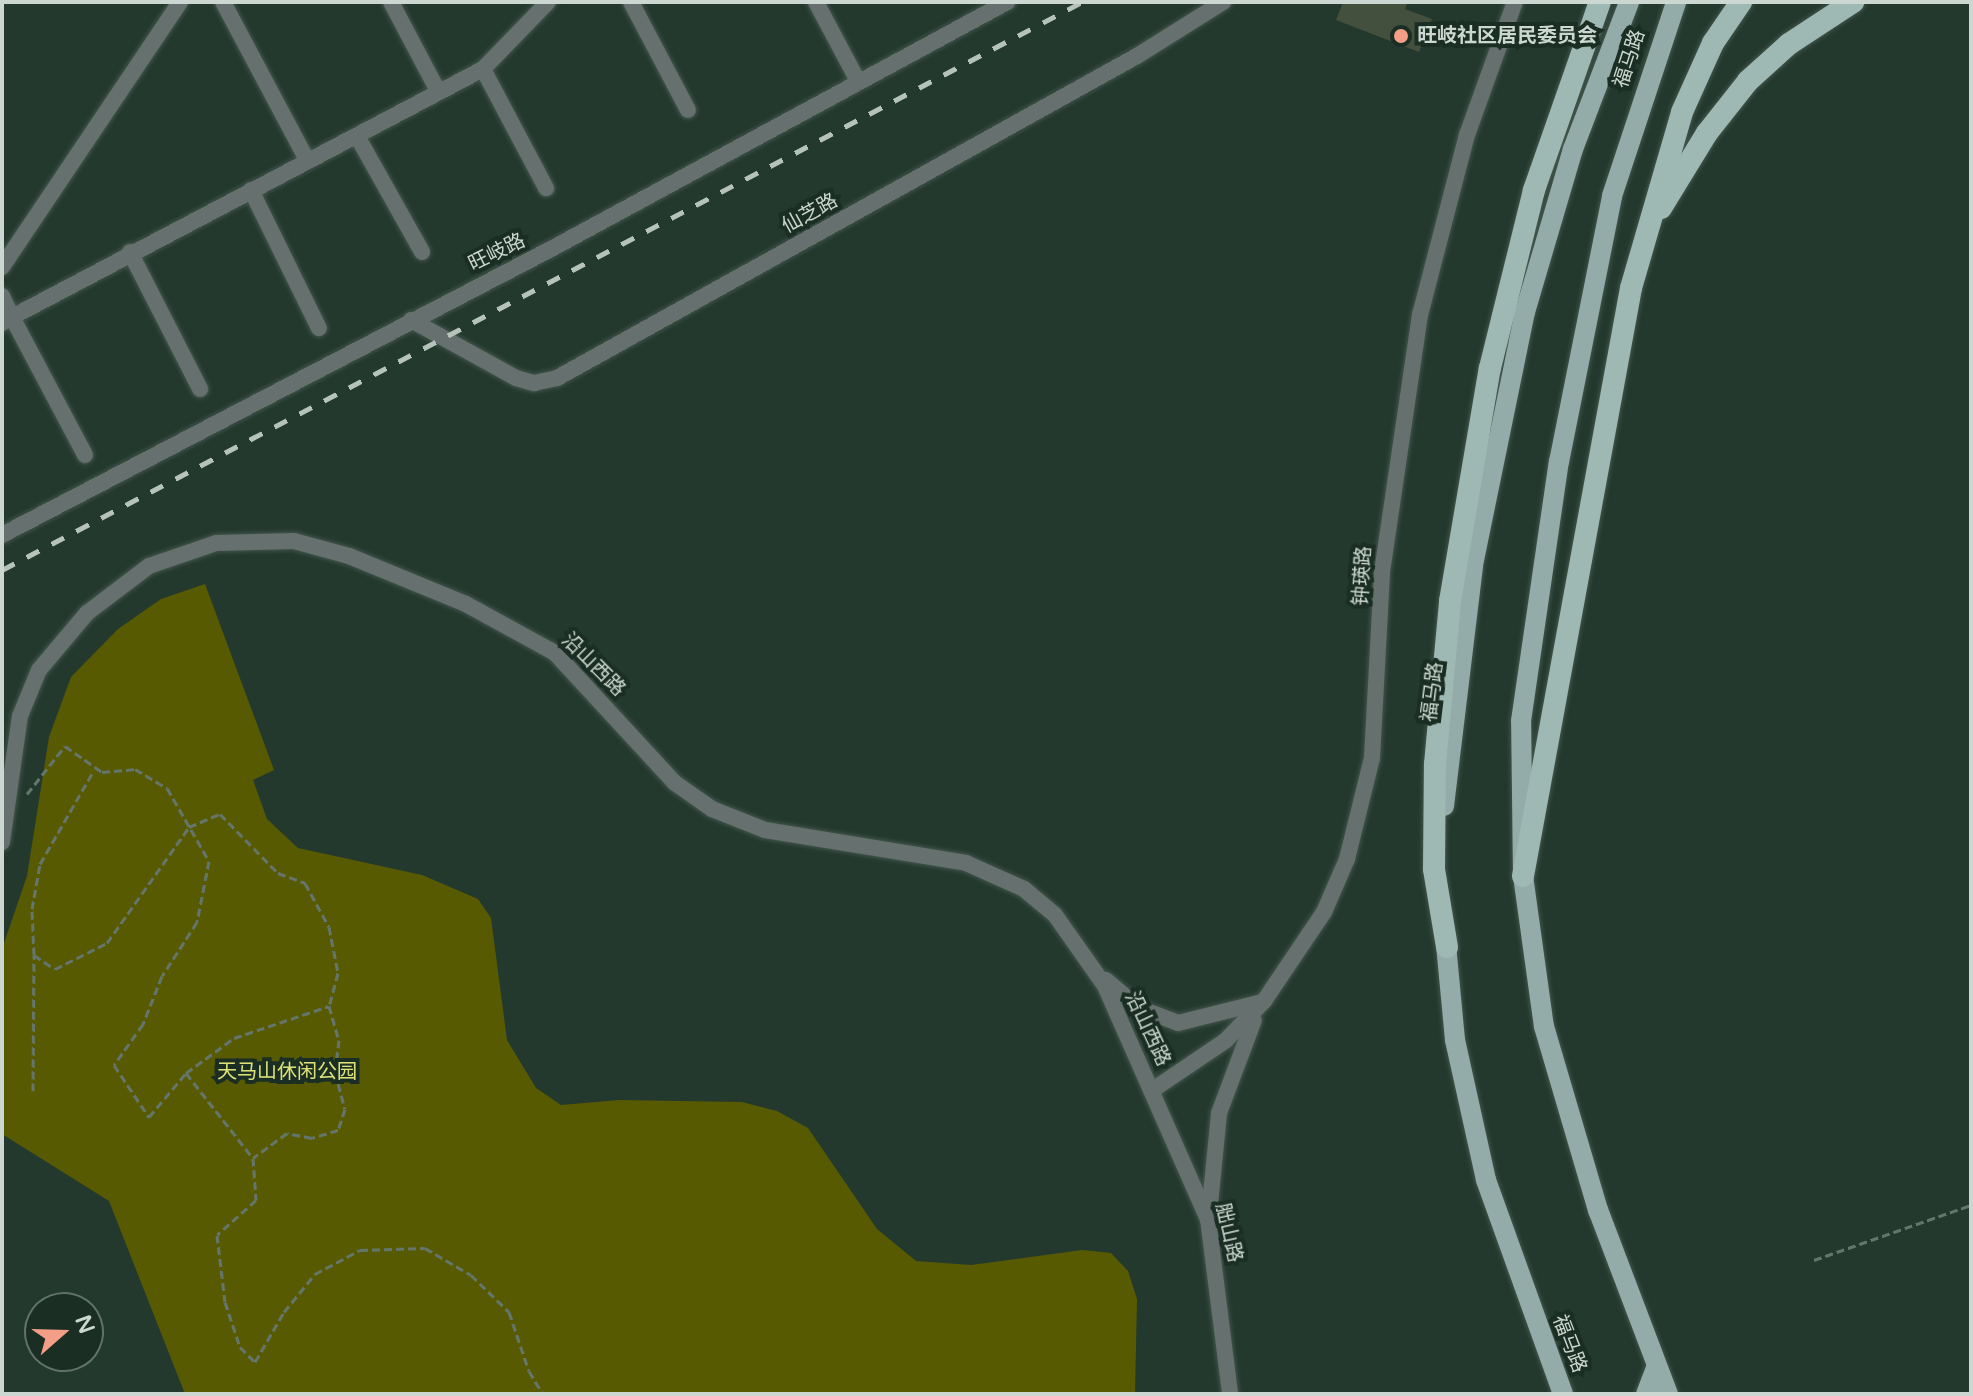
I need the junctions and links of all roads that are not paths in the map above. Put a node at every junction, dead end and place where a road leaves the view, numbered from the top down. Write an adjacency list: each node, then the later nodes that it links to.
1 (180, 2): 25 (street)
2 (223, 2): 20 (street)
3 (391, 2): 17 (street)
4 (548, 2): 15 (street)
5 (631, 2): 18 (street)
6 (816, 2): 16 (street)
7 (1007, 2): 16 (street, 旺岐路)
8 (1223, 2): 29 (street, 仙芝路)
9 (1515, 2): 38 (street, 钟瑛路)
10 (1600, 2): 36 (highway)
11 (1629, 2): 36 (main road, 福马路)
12 (1676, 2): 35 (main road, 福马路)
13 (1741, 2): 26 (highway)
14 (1853, 2): 26 (highway)
15 (483, 69): 17 (street); 21 (street)
16 (858, 81): 29 (street, 旺岐路)
17 (438, 91): 19 (street)
18 (688, 110)
19 (357, 136): 20 (street); 24 (street)
20 (307, 160): 22 (street)
21 (546, 188)
22 (251, 190): 23 (street); 30 (street)
23 (130, 252): 28 (street); 31 (street)
24 (422, 252)
25 (2, 267)
26 (1631, 288): 35 (highway)
27 (2, 296): 28 (street)
28 (7, 320): 32 (street)
29 (411, 320): 33 (street, 旺岐路)
30 (319, 328)
31 (200, 389)
32 (85, 455)
33 (2, 535)
34 (2, 842): 37 (street, 沿山西路)
35 (1523, 876): 41 (main road, 福马路)
36 (1447, 947): 43 (main road, 福马路)
37 (1095, 968): 38 (street); 39 (street, 沿山西路)
38 (1264, 1001): 39 (street, 钟瑛路); 40 (street)
39 (1154, 1089): 40 (street, 胐山路)
40 (1208, 1219): 42 (street, 胐山路)
41 (1657, 1366): 44 (main road); 45 (main road, 福马路)
42 (1230, 1394)
43 (1563, 1394)
44 (1648, 1394)
45 (1668, 1394)

